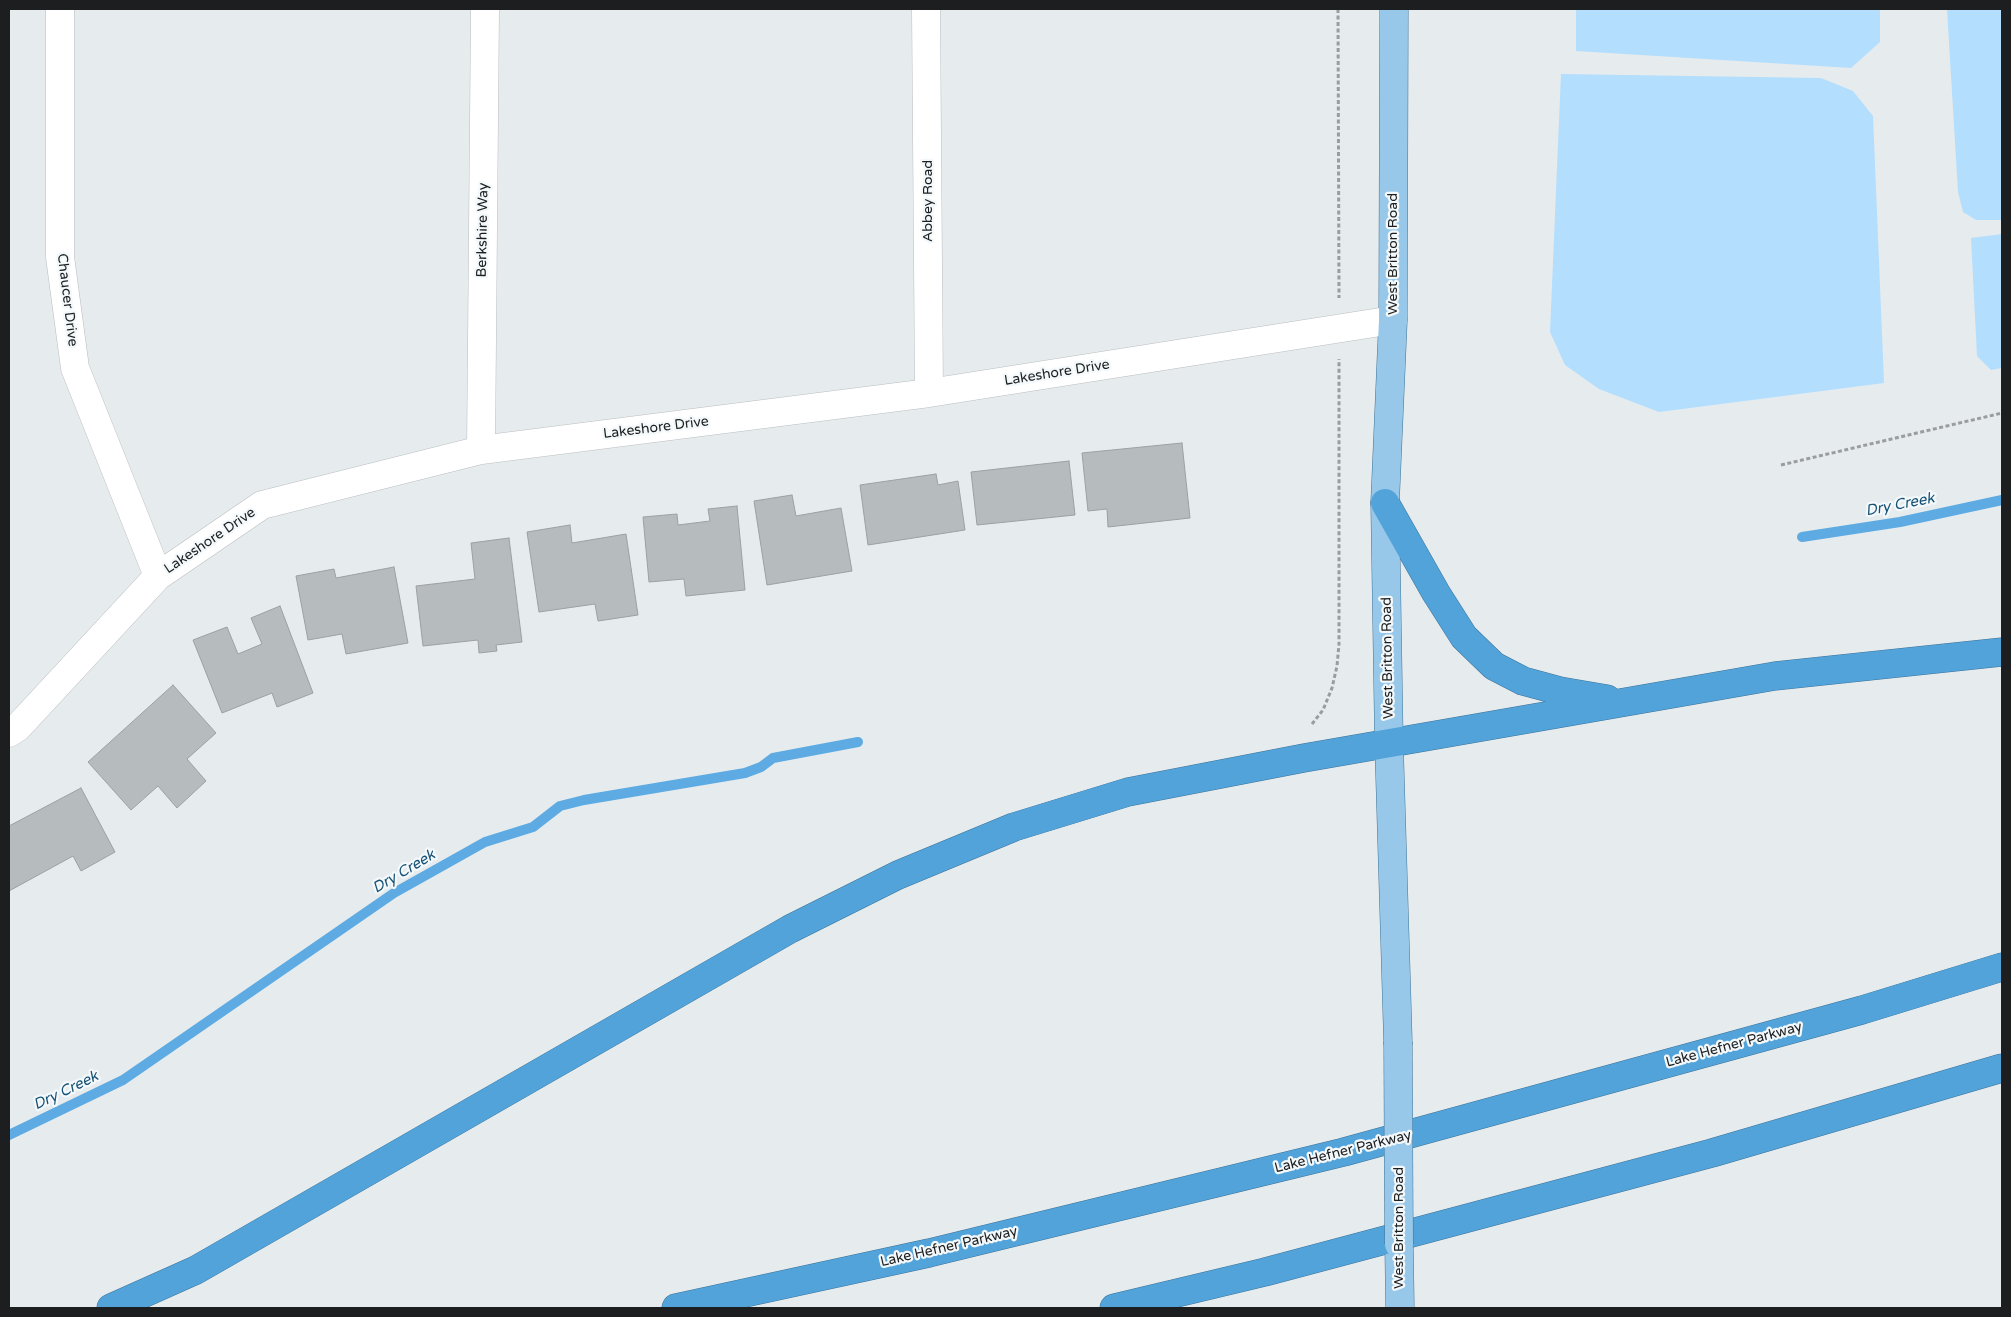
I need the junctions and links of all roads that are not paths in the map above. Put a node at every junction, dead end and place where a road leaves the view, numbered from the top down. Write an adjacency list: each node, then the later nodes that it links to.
1 (60, 9): 9 (street, Chaucer Drive)
2 (485, 9): 7 (street, Berkshire Way)
3 (926, 9): 6 (street, Abbey Road)
4 (1394, 9): 5 (main road, West Britton Road)
5 (1393, 320): 6 (street, Lakeshore Drive); 8 (main road, West Britton Road)
6 (929, 393): 7 (street, Lakeshore Drive)
7 (481, 450): 9 (street, Lakeshore Drive)
8 (1385, 503): 11 (highway); 13 (main road, West Britton Road)
9 (158, 576): 12 (street, Lakeshore Drive)
10 (2002, 652): 11 (highway)
11 (1626, 702): 13 (highway)
12 (9, 733)
13 (1389, 744): 16 (highway); 19 (main road, West Britton Road, bridge)
14 (2002, 967): 17 (highway, Lake Hefner Parkway)
15 (2002, 1068): 18 (highway)
16 (111, 1308)
17 (676, 1308)
18 (1114, 1308)
19 (1400, 1308)

